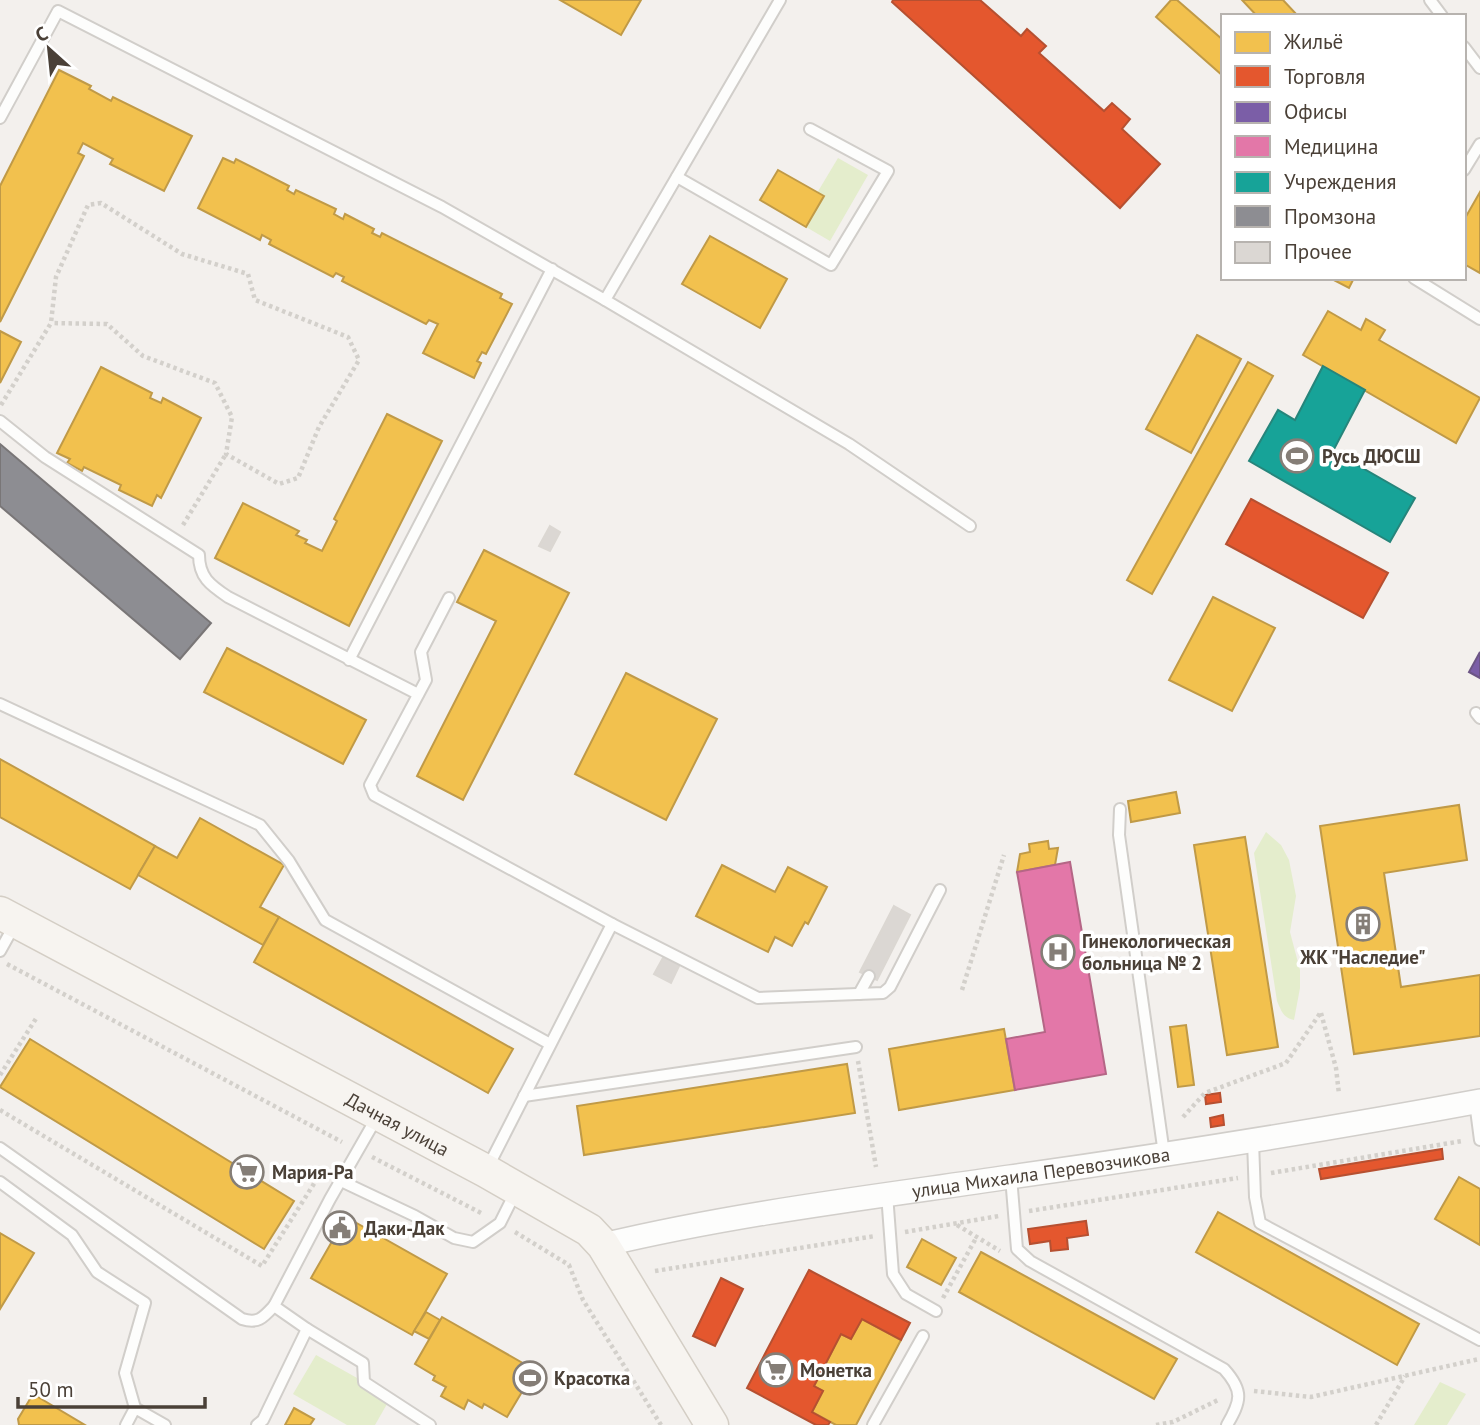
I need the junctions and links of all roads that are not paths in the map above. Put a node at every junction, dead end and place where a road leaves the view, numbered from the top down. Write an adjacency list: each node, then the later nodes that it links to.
1 (780, 0): 8 (lane)
2 (1466, 50): 3 (lane)
3 (1480, 68)
4 (0, 118): 9 (lane)
5 (810, 130): 8 (lane)
6 (1480, 144): 7 (lane)
7 (1466, 167)
8 (677, 177): 11 (lane)
9 (552, 269): 11 (lane); 16 (lane)
10 (1417, 280): 12 (lane)
11 (605, 300): 14 (lane)
12 (1480, 319)
13 (0, 421): 16 (lane)
14 (970, 526)
15 (449, 598): 17 (lane)
16 (349, 660): 17 (lane)
17 (418, 694): 22 (lane)
18 (0, 704): 26 (lane)
19 (1120, 809): 34 (lane)
20 (940, 890): 25 (lane)
21 (8, 917): 23 (lane); 30 (street, Дачная улица)
22 (612, 924): 25 (lane); 26 (lane)
23 (0, 951)
24 (869, 976): 25 (lane)
25 (859, 994)
26 (550, 1044): 28 (lane)
27 (856, 1047): 28 (lane)
28 (524, 1096): 35 (lane)
29 (1477, 1101): 31 (lane); 32 (street, улица Михаила Перевозчикова)
30 (379, 1114): 35 (street, Дачная улица); 37 (lane)
31 (1480, 1139)
32 (1253, 1141): 34 (street, улица Михаила Перевозчикова); 46 (lane)
33 (0, 1148): 42 (lane)
34 (1164, 1154): 36 (street, улица Михаила Перевозчикова)
35 (486, 1171): 39 (street, Дачная улица)
36 (1011, 1177): 40 (street, улица Михаила Перевозчикова); 54 (lane)
37 (341, 1181): 39 (lane); 42 (lane)
38 (0, 1182): 47 (lane)
39 (517, 1189): 41 (street, Дачная улица)
40 (887, 1194): 41 (street, улица Михаила Перевозчикова); 43 (lane)
41 (603, 1245): 52 (street, Дачная улица)
42 (274, 1306): 44 (lane)
43 (936, 1311)
44 (307, 1329): 50 (lane); 51 (lane)
45 (923, 1335): 53 (lane)
46 (1480, 1340)
47 (135, 1408): 48 (lane); 49 (lane)
48 (126, 1425)
49 (164, 1425)
50 (257, 1425)
51 (430, 1425)
52 (712, 1425)
53 (873, 1425)
54 (1227, 1425)

